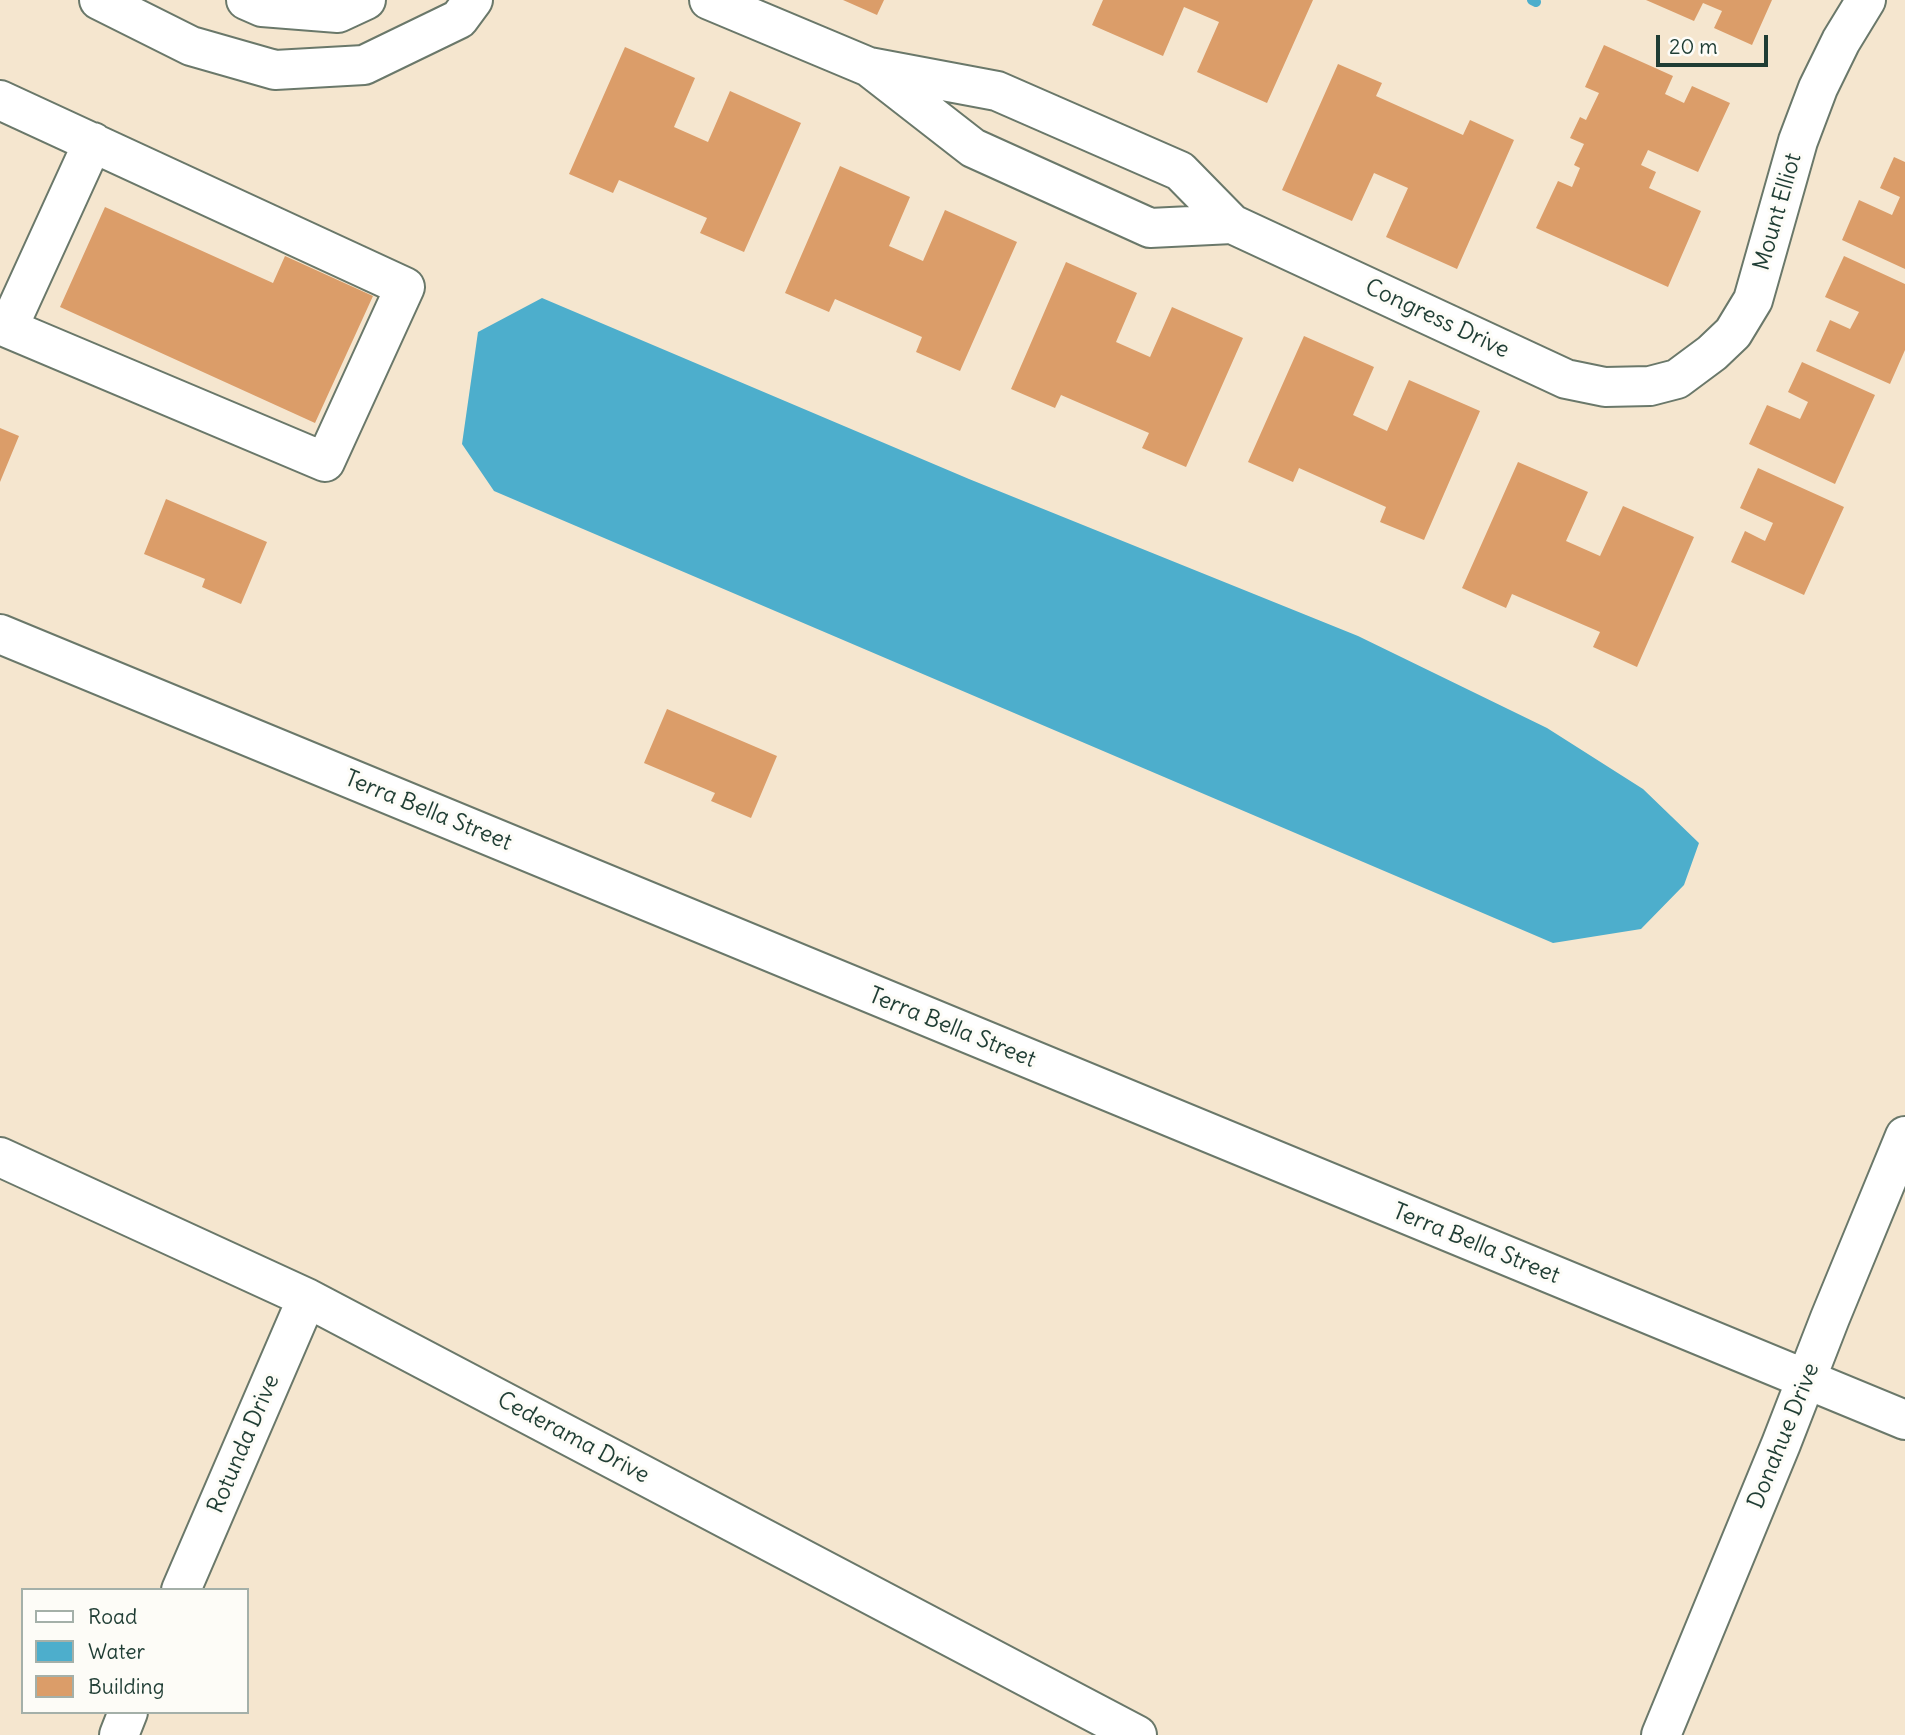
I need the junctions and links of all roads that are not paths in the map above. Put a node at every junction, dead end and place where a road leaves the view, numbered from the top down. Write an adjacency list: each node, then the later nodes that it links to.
1 (99, 0): 4 (street)
2 (246, 0): 3 (street)
3 (366, 0)
4 (473, 0)
5 (709, 0): 7 (street, Congress Drive)
6 (1866, 0): 12 (street, Mount Elliot)
7 (869, 67): 10 (street, Congress Drive); 10 (street, Congress Drive)
8 (0, 100): 9 (street)
9 (93, 142): 11 (street); 11 (street)
10 (1232, 224): 12 (street, Congress Drive)
11 (4, 326)
12 (1650, 386)
13 (0, 634): 17 (street, Terra Bella Street)
14 (1905, 1136): 17 (street, Donahue Drive)
15 (0, 1157): 16 (street, Cederama Drive)
16 (307, 1298): 19 (street, Rotunda Drive); 22 (street, Cederama Drive)
17 (1806, 1381): 18 (street, Terra Bella Street); 23 (street, Donahue Drive)
18 (1905, 1420)
19 (182, 1588)
20 (127, 1714): 21 (street)
21 (119, 1735)
22 (1137, 1735)
23 (1661, 1735)

